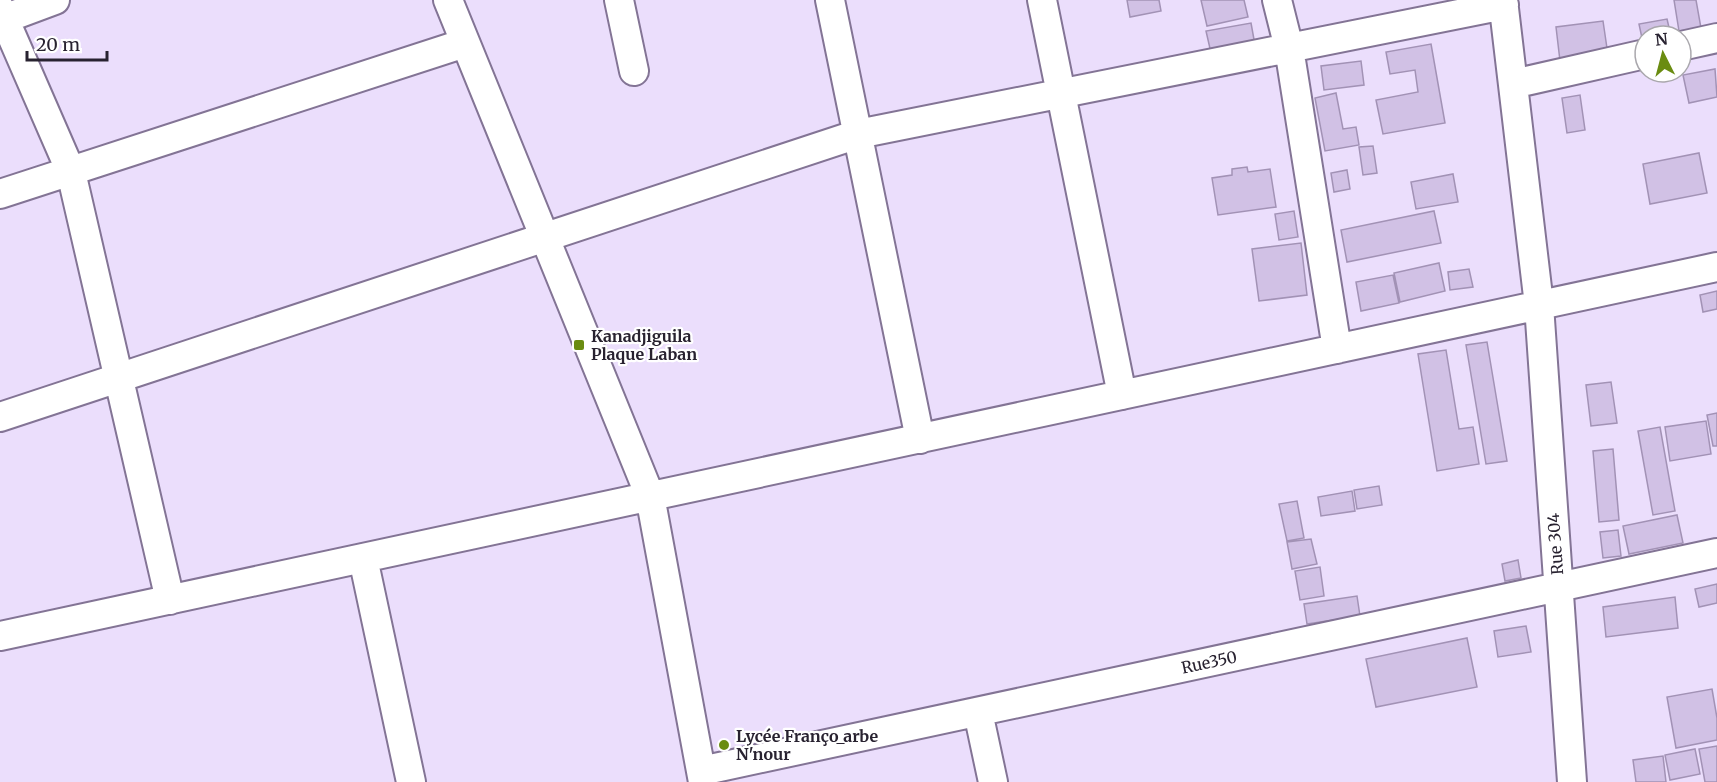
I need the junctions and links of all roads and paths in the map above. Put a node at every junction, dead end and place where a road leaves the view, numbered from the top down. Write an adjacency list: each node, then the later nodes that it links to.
1 (55, 0): 8 (street)
2 (448, 0): 10 (street)
3 (619, 0): 14 (street)
4 (830, 0): 17 (street)
5 (1042, 0): 16 (street)
6 (1277, 0): 12 (street)
7 (1503, 2): 12 (street); 15 (street, Rue 304)
8 (2, 14): 18 (street)
9 (1717, 38): 11 (street)
10 (465, 43): 18 (street); 20 (street)
11 (1693, 43)
12 (1289, 48): 16 (street); 23 (street)
13 (1633, 57): 15 (street)
14 (634, 71)
15 (1513, 84): 22 (street, Rue 304)
16 (1061, 94): 17 (street); 25 (street)
17 (858, 134): 20 (street); 27 (street)
18 (71, 172): 19 (street); 24 (street)
19 (0, 194)
20 (545, 237): 24 (street); 28 (street)
21 (1717, 267): 22 (street)
22 (1539, 306): 23 (street); 31 (street, Rue 304)
23 (1337, 349): 25 (street)
24 (118, 378): 26 (street); 32 (street)
25 (1122, 395): 27 (street)
26 (0, 417)
27 (920, 438): 28 (street)
28 (650, 496): 30 (street); 35 (street)
29 (1717, 553): 31 (street, Rue350)
30 (363, 558): 32 (street); 36 (street)
31 (1558, 587): 34 (street, Rue350); 38 (street, Rue 304)
32 (170, 600): 33 (street)
33 (0, 636)
34 (978, 712): 35 (street, Rue350); 37 (street)
35 (702, 777)
36 (411, 782)
37 (993, 782)
38 (1572, 782)

